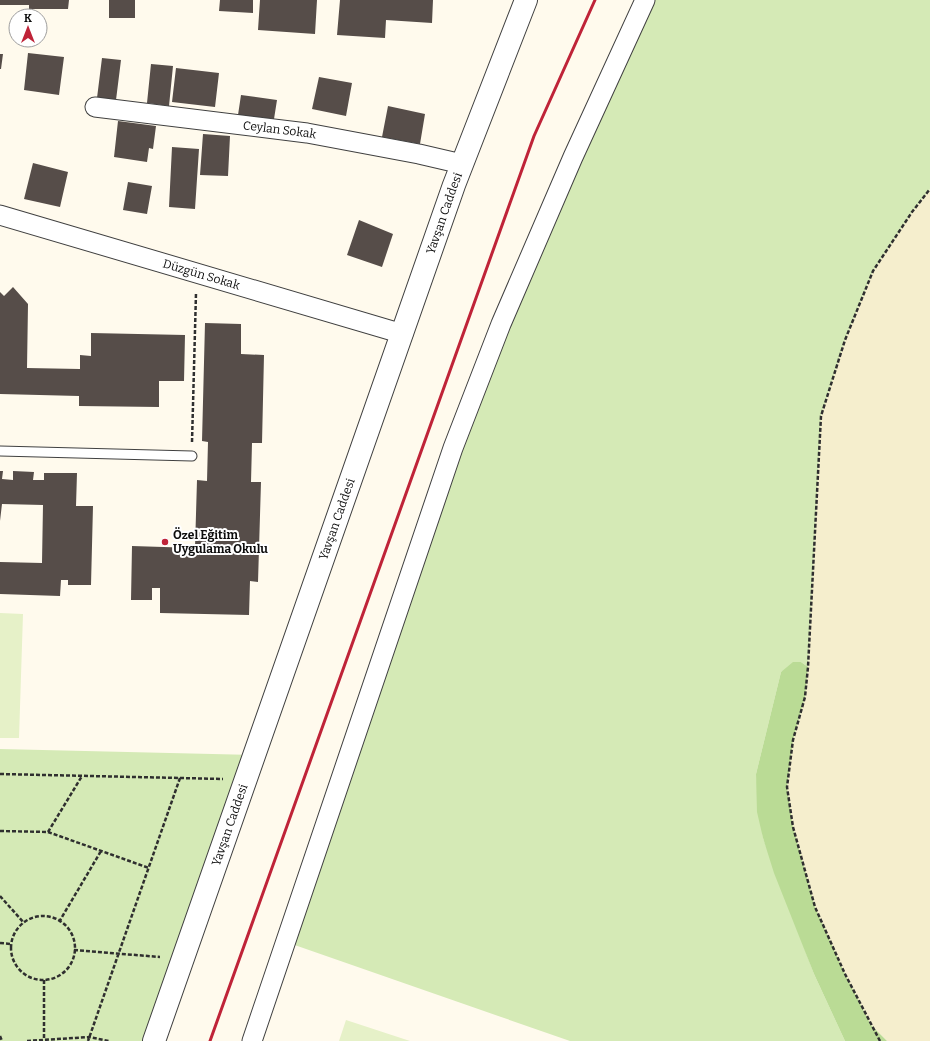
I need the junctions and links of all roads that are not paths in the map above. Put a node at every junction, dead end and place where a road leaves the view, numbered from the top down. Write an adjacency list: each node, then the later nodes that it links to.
1 (526, 0): 4 (street, Yavşan Caddesi)
2 (645, 0): 10 (street)
3 (95, 107): 4 (street, Ceylan Sokak)
4 (462, 164): 6 (street, Yavşan Caddesi)
5 (0, 215): 6 (street, Düzgün Sokak)
6 (403, 334): 9 (street, Yavşan Caddesi)
7 (0, 451): 8 (lane)
8 (192, 456)
9 (154, 1041)
10 (252, 1041)

